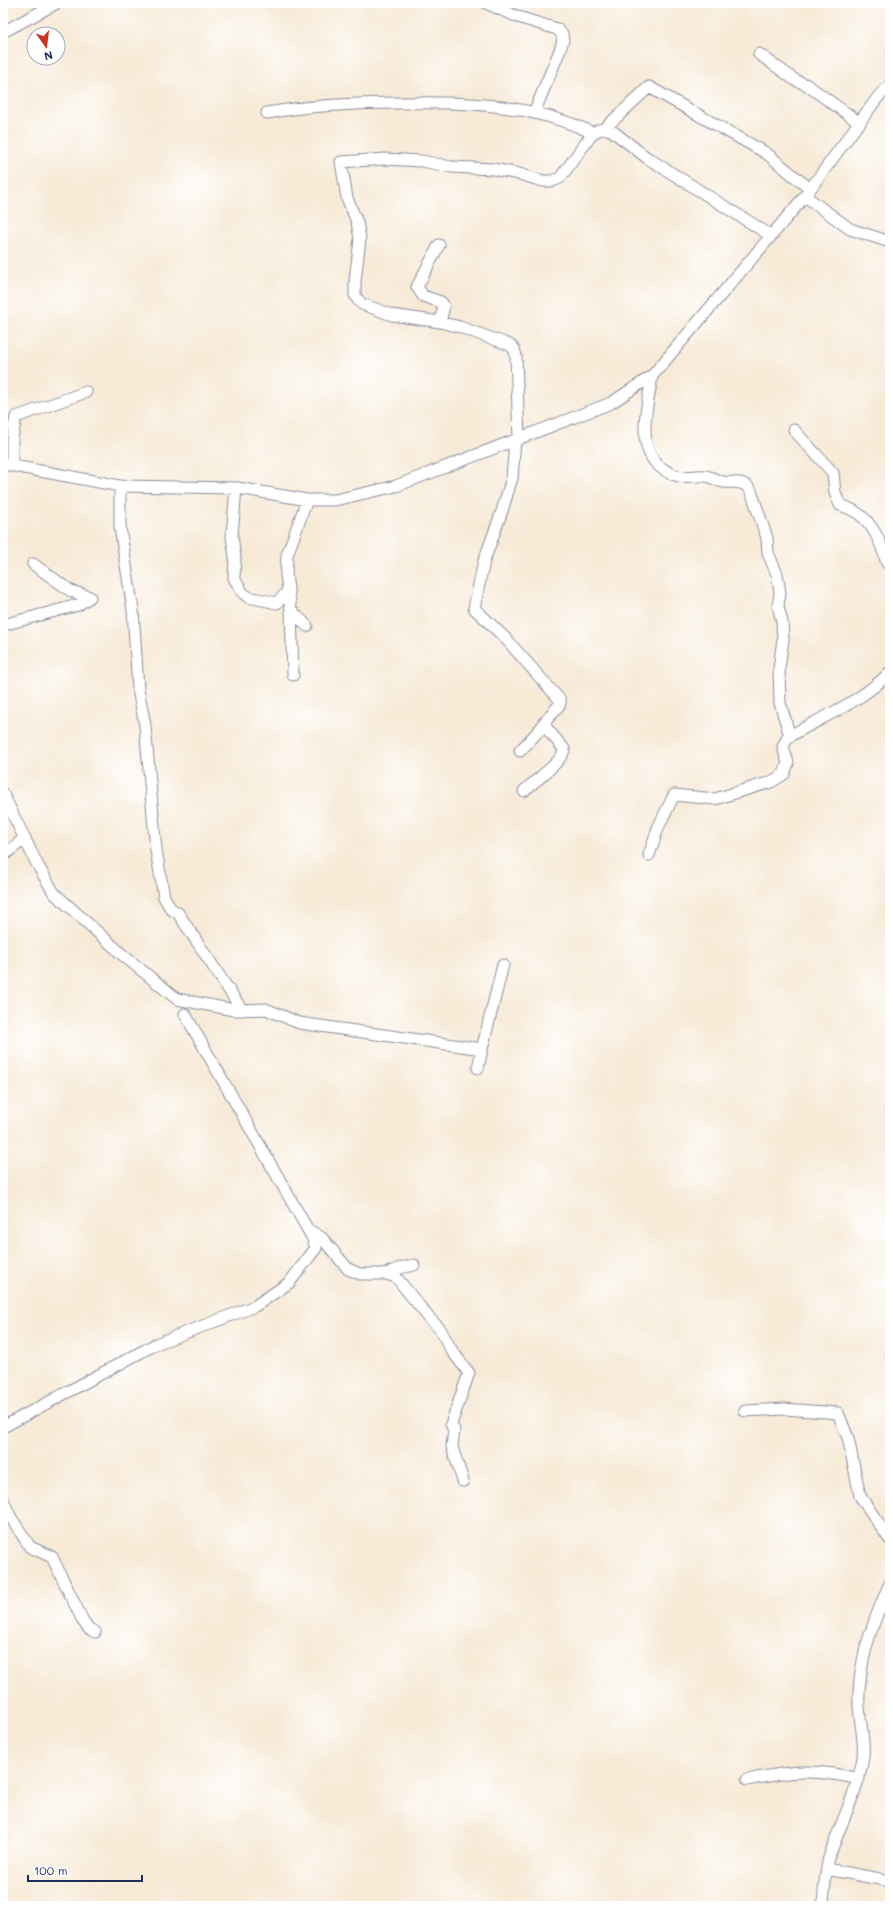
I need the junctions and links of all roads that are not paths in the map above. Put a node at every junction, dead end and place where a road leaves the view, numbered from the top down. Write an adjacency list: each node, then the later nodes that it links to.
1 (57, 3): 3 (street)
2 (486, 3): 6 (street)
3 (3, 32)
4 (759, 54): 8 (street)
5 (890, 86): 8 (street)
6 (534, 113): 7 (street); 10 (street)
7 (267, 114)
8 (860, 123): 11 (street)
9 (605, 128): 10 (street); 11 (street); 12 (street)
10 (593, 133): 15 (street)
11 (808, 192): 12 (street); 13 (street)
12 (770, 235): 16 (street)
13 (890, 242)
14 (439, 245): 15 (street)
15 (440, 322): 19 (street)
16 (652, 376): 19 (street); 33 (street)
17 (86, 392): 20 (street)
18 (794, 430): 24 (street)
19 (517, 439): 23 (street); 32 (street)
20 (8, 465): 21 (street)
21 (120, 486): 22 (street); 41 (street)
22 (236, 488): 23 (street); 26 (street)
23 (306, 500): 26 (street)
24 (886, 563)
25 (33, 564): 28 (street)
26 (287, 592): 27 (street)
27 (291, 610): 29 (street); 31 (street)
28 (3, 625)
29 (307, 626)
30 (890, 672): 33 (street)
31 (293, 675)
32 (543, 726): 34 (street); 35 (street)
33 (790, 736): 38 (street)
34 (520, 751)
35 (524, 790)
36 (3, 794): 37 (street)
37 (26, 838): 39 (street); 41 (street)
38 (649, 855)
39 (3, 856)
40 (504, 965): 43 (street)
41 (242, 1010): 43 (street)
42 (185, 1014): 45 (street)
43 (482, 1049): 44 (street)
44 (478, 1068)
45 (312, 1237): 47 (street); 49 (street)
46 (414, 1265): 47 (street)
47 (386, 1274): 50 (street)
48 (745, 1411): 52 (street)
49 (3, 1427)
50 (463, 1481)
51 (3, 1500): 54 (street)
52 (890, 1540)
53 (890, 1583): 55 (street)
54 (95, 1632)
55 (859, 1779): 56 (street); 57 (street)
56 (747, 1780)
57 (827, 1870): 58 (street); 59 (street)
58 (890, 1881)
59 (823, 1906)

